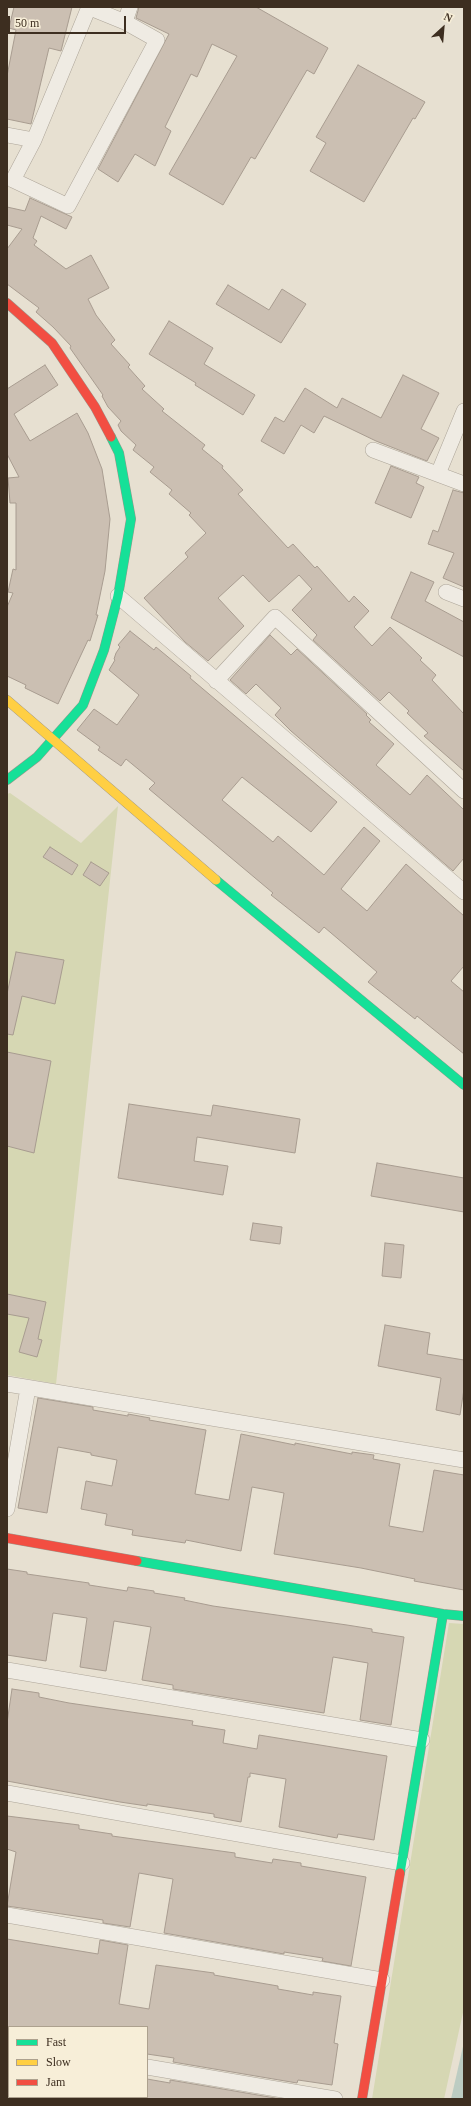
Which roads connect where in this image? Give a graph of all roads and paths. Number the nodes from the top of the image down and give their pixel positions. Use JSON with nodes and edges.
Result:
{"nodes":[{"id":1,"x":88,"y":7,"type":"edge"},
{"id":2,"x":130,"y":7,"type":"edge"},
{"id":3,"x":125,"y":22,"type":"junction"},
{"id":4,"x":7,"y":135,"type":"edge"},
{"id":5,"x":34,"y":140,"type":"junction"},
{"id":6,"x":7,"y":303,"type":"edge"},
{"id":7,"x":464,"y":411,"type":"edge"},
{"id":8,"x":373,"y":450,"type":"dead end"},
{"id":9,"x":438,"y":474,"type":"junction"},
{"id":10,"x":464,"y":484,"type":"edge"},
{"id":11,"x":446,"y":592,"type":"dead end"},
{"id":12,"x":118,"y":596,"type":"junction"},
{"id":13,"x":464,"y":599,"type":"edge"},
{"id":14,"x":216,"y":681,"type":"junction"},
{"id":15,"x":7,"y":700,"type":"edge"},
{"id":16,"x":54,"y":740,"type":"junction"},
{"id":17,"x":7,"y":780,"type":"edge"},
{"id":18,"x":464,"y":791,"type":"edge"},
{"id":19,"x":464,"y":892,"type":"edge"},
{"id":20,"x":463,"y":1082,"type":"edge"},
{"id":21,"x":7,"y":1384,"type":"edge"},
{"id":22,"x":28,"y":1388,"type":"junction"},
{"id":23,"x":464,"y":1460,"type":"edge"},
{"id":24,"x":7,"y":1509,"type":"edge"},
{"id":25,"x":7,"y":1538,"type":"edge"},
{"id":26,"x":443,"y":1614,"type":"junction"},
{"id":27,"x":464,"y":1616,"type":"edge"},
{"id":28,"x":7,"y":1670,"type":"edge"},
{"id":29,"x":422,"y":1740,"type":"junction"},
{"id":30,"x":7,"y":1793,"type":"edge"},
{"id":31,"x":402,"y":1863,"type":"junction"},
{"id":32,"x":7,"y":1914,"type":"edge"},
{"id":33,"x":382,"y":1980,"type":"junction"},
{"id":34,"x":148,"y":2068,"type":"edge"},
{"id":35,"x":335,"y":2099,"type":"edge"},
{"id":36,"x":362,"y":2099,"type":"edge"}],
"edges":[{"from":1,"to":3,"type":"street"},
{"from":1,"to":5,"type":"street"},
{"from":2,"to":3,"type":"street"},
{"from":3,"to":5,"type":"street"},
{"from":4,"to":5,"type":"street"},
{"from":6,"to":12,"type":"street"},
{"from":7,"to":9,"type":"street"},
{"from":8,"to":9,"type":"street"},
{"from":9,"to":10,"type":"street"},
{"from":11,"to":13,"type":"street"},
{"from":12,"to":14,"type":"street"},
{"from":12,"to":16,"type":"street"},
{"from":14,"to":18,"type":"street"},
{"from":14,"to":19,"type":"street"},
{"from":15,"to":16,"type":"street"},
{"from":16,"to":17,"type":"street"},
{"from":16,"to":20,"type":"street"},
{"from":21,"to":22,"type":"street"},
{"from":22,"to":23,"type":"street"},
{"from":22,"to":24,"type":"street"},
{"from":25,"to":26,"type":"street"},
{"from":26,"to":27,"type":"street"},
{"from":26,"to":29,"type":"street"},
{"from":28,"to":29,"type":"street"},
{"from":29,"to":31,"type":"street"},
{"from":30,"to":31,"type":"street"},
{"from":31,"to":33,"type":"street"},
{"from":32,"to":33,"type":"street"},
{"from":33,"to":36,"type":"street"},
{"from":34,"to":35,"type":"street"}]}
